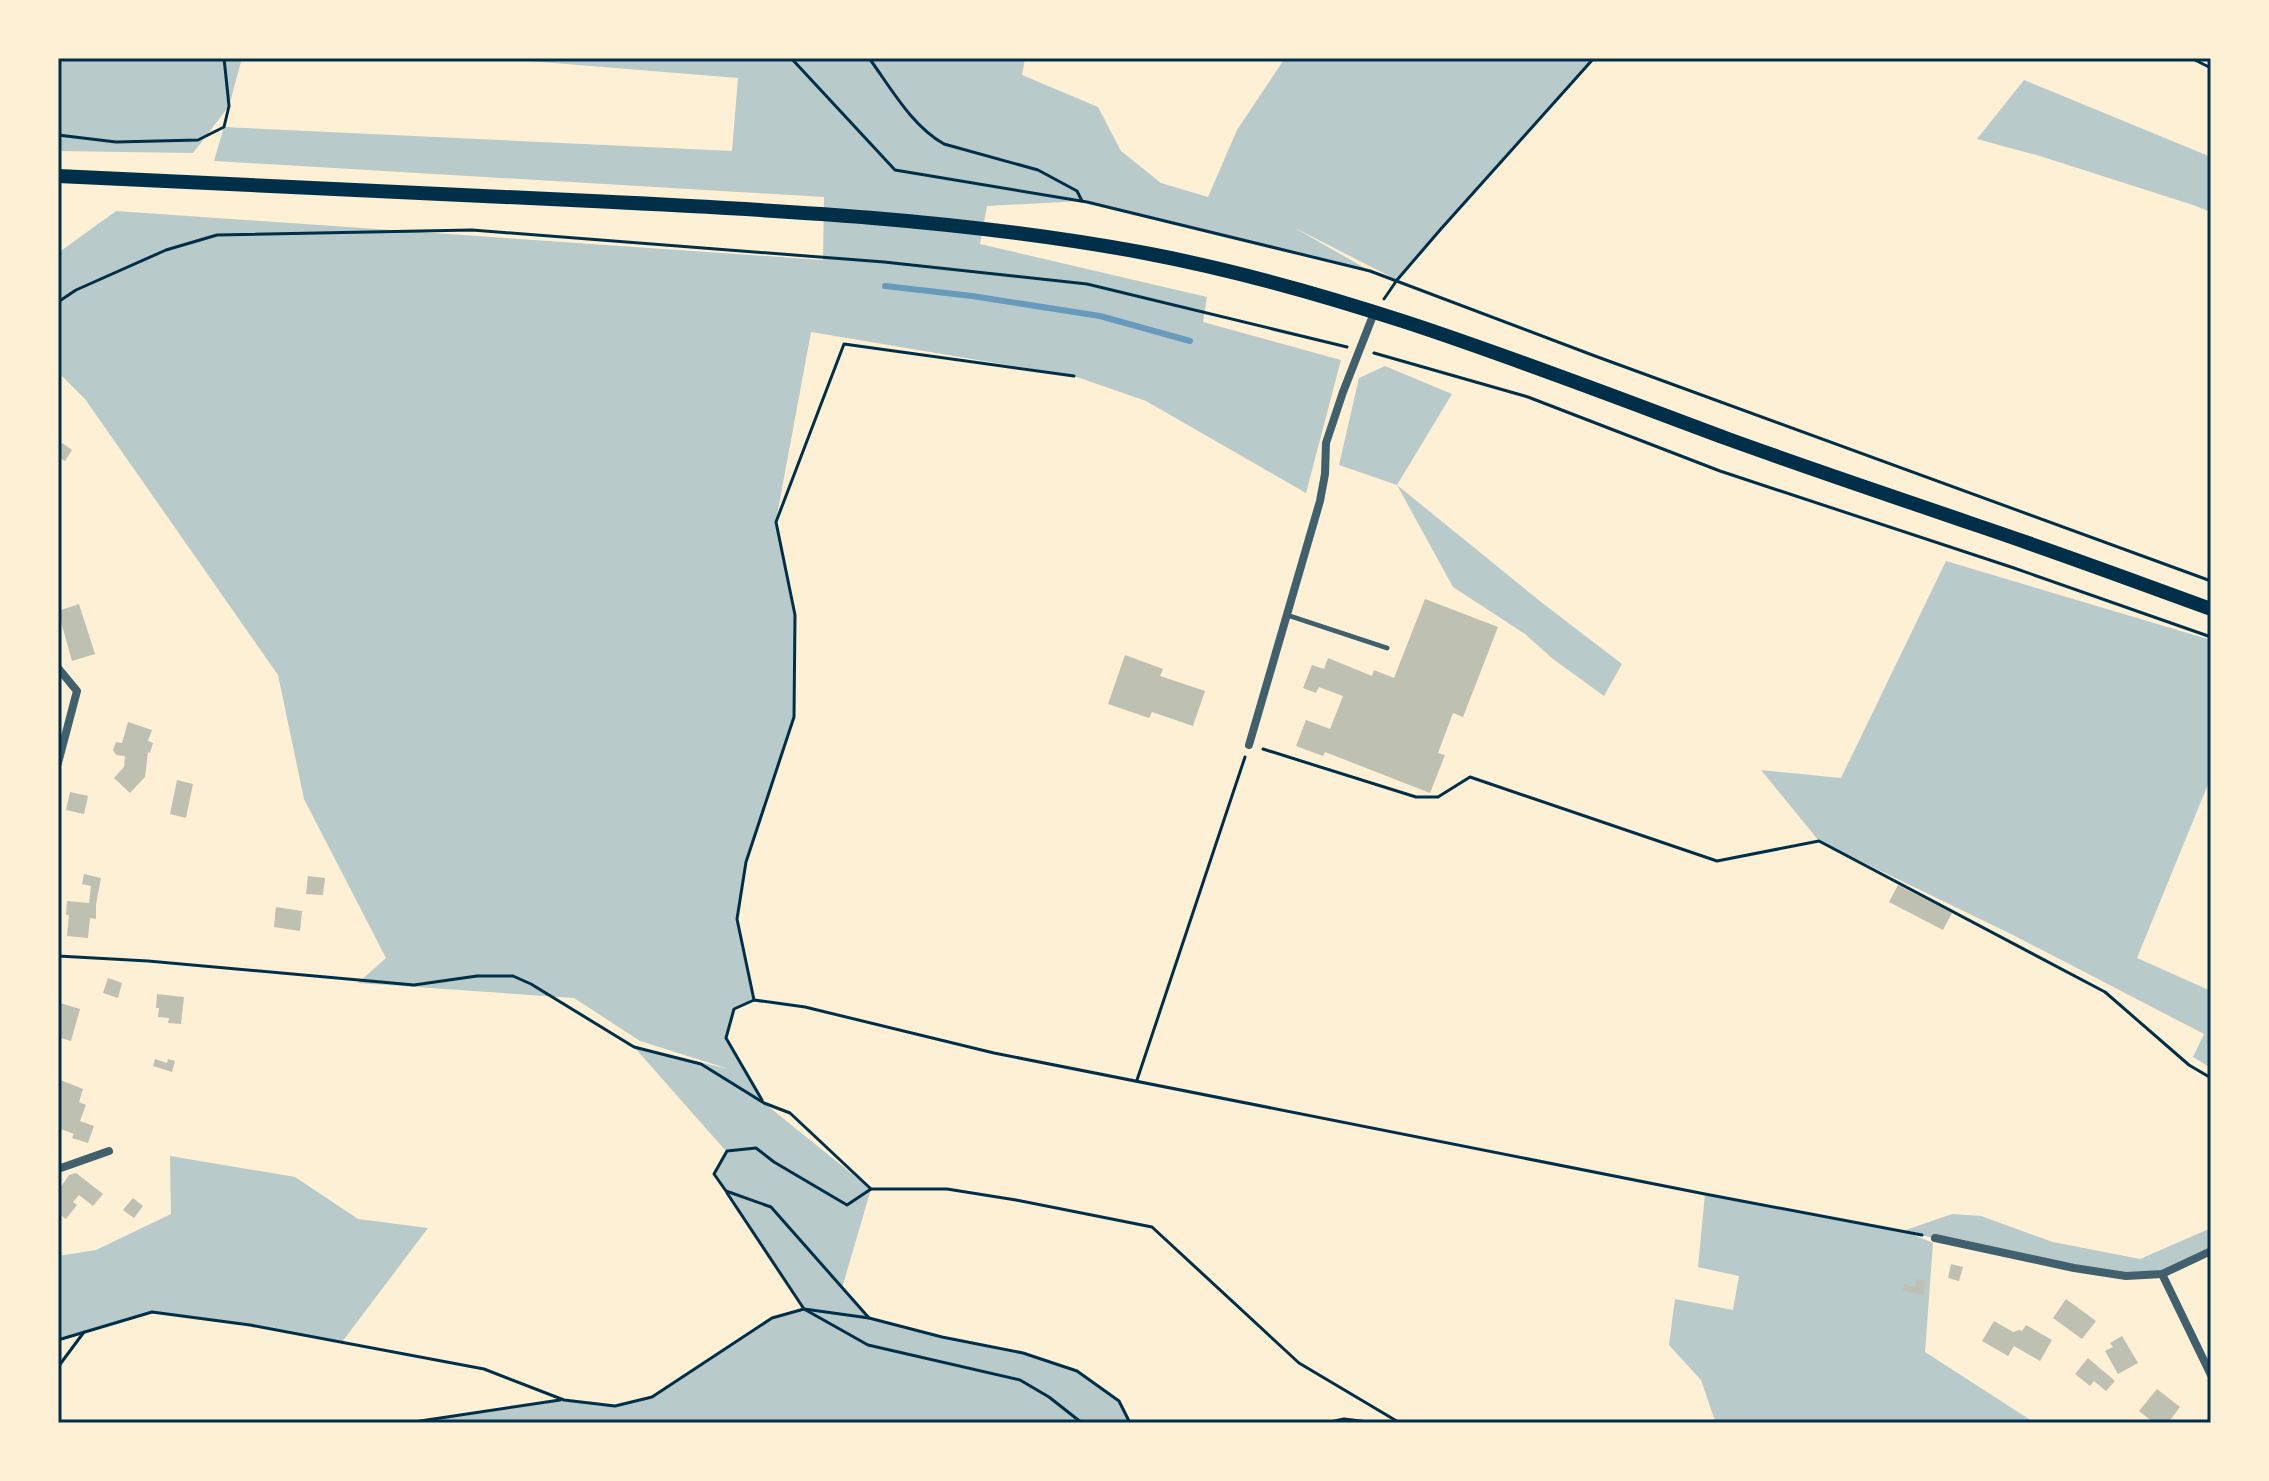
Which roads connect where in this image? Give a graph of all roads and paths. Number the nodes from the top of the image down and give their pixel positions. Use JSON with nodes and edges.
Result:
{"nodes":[{"id":1,"x":224,"y":58,"type":"edge"},
{"id":2,"x":791,"y":58,"type":"edge"},
{"id":3,"x":869,"y":58,"type":"edge"},
{"id":4,"x":1594,"y":58,"type":"edge"},
{"id":5,"x":2191,"y":58,"type":"edge"},
{"id":6,"x":2211,"y":68,"type":"edge"},
{"id":7,"x":58,"y":135,"type":"edge"},
{"id":8,"x":58,"y":176,"type":"edge"},
{"id":9,"x":1082,"y":201,"type":"junction"},
{"id":10,"x":1397,"y":280,"type":"junction"},
{"id":11,"x":58,"y":302,"type":"edge"},
{"id":12,"x":1374,"y":313,"type":"junction"},
{"id":13,"x":1361,"y":350,"type":"junction"},
{"id":14,"x":1074,"y":376,"type":"dead end"},
{"id":15,"x":2211,"y":581,"type":"edge"},
{"id":16,"x":2211,"y":609,"type":"edge"},
{"id":17,"x":1287,"y":615,"type":"junction"},
{"id":18,"x":2211,"y":637,"type":"edge"},
{"id":19,"x":1387,"y":648,"type":"dead end"},
{"id":20,"x":58,"y":668,"type":"edge"},
{"id":21,"x":1249,"y":745,"type":"junction"},
{"id":22,"x":58,"y":763,"type":"edge"},
{"id":23,"x":58,"y":956,"type":"edge"},
{"id":24,"x":754,"y":1000,"type":"junction"},
{"id":25,"x":2211,"y":1078,"type":"edge"},
{"id":26,"x":1137,"y":1080,"type":"junction"},
{"id":27,"x":764,"y":1103,"type":"junction"},
{"id":28,"x":109,"y":1151,"type":"dead end"},
{"id":29,"x":58,"y":1169,"type":"edge"},
{"id":30,"x":871,"y":1189,"type":"junction"},
{"id":31,"x":726,"y":1191,"type":"junction"},
{"id":32,"x":1935,"y":1238,"type":"joint"},
{"id":33,"x":2211,"y":1251,"type":"edge"},
{"id":34,"x":2162,"y":1274,"type":"junction"},
{"id":35,"x":804,"y":1309,"type":"junction"},
{"id":36,"x":869,"y":1318,"type":"junction"},
{"id":37,"x":85,"y":1330,"type":"junction"},
{"id":38,"x":58,"y":1340,"type":"edge"},
{"id":39,"x":58,"y":1367,"type":"edge"},
{"id":40,"x":2211,"y":1375,"type":"edge"},
{"id":41,"x":564,"y":1400,"type":"junction"},
{"id":42,"x":407,"y":1423,"type":"edge"},
{"id":43,"x":1082,"y":1423,"type":"edge"},
{"id":44,"x":1130,"y":1423,"type":"edge"},
{"id":45,"x":1325,"y":1423,"type":"edge"},
{"id":46,"x":1377,"y":1423,"type":"edge"},
{"id":47,"x":1400,"y":1423,"type":"edge"}],
"edges":[{"from":1,"to":7,"type":"path"},
{"from":2,"to":9,"type":"path"},
{"from":3,"to":9,"type":"path"},
{"from":4,"to":10,"type":"path"},
{"from":5,"to":6,"type":"path"},
{"from":8,"to":12,"type":"main road"},
{"from":9,"to":10,"type":"path"},
{"from":10,"to":12,"type":"path"},
{"from":10,"to":15,"type":"path"},
{"from":11,"to":13,"type":"path"},
{"from":12,"to":13,"type":"street"},
{"from":12,"to":16,"type":"main road"},
{"from":13,"to":17,"type":"street"},
{"from":13,"to":18,"type":"path"},
{"from":14,"to":24,"type":"path"},
{"from":17,"to":19,"type":"lane"},
{"from":17,"to":21,"type":"street"},
{"from":20,"to":22,"type":"street"},
{"from":21,"to":25,"type":"path"},
{"from":21,"to":26,"type":"path"},
{"from":23,"to":27,"type":"path"},
{"from":24,"to":26,"type":"path"},
{"from":24,"to":27,"type":"path"},
{"from":26,"to":32,"type":"path"},
{"from":27,"to":30,"type":"path"},
{"from":28,"to":29,"type":"street"},
{"from":30,"to":31,"type":"path"},
{"from":30,"to":47,"type":"path"},
{"from":31,"to":35,"type":"path"},
{"from":31,"to":36,"type":"path"},
{"from":32,"to":34,"type":"street"},
{"from":33,"to":34,"type":"street"},
{"from":34,"to":40,"type":"street"},
{"from":35,"to":36,"type":"path"},
{"from":35,"to":41,"type":"path"},
{"from":35,"to":43,"type":"path"},
{"from":36,"to":44,"type":"path"},
{"from":37,"to":38,"type":"path"},
{"from":37,"to":39,"type":"path"},
{"from":37,"to":41,"type":"path"},
{"from":41,"to":42,"type":"path"},
{"from":45,"to":46,"type":"path"}]}
